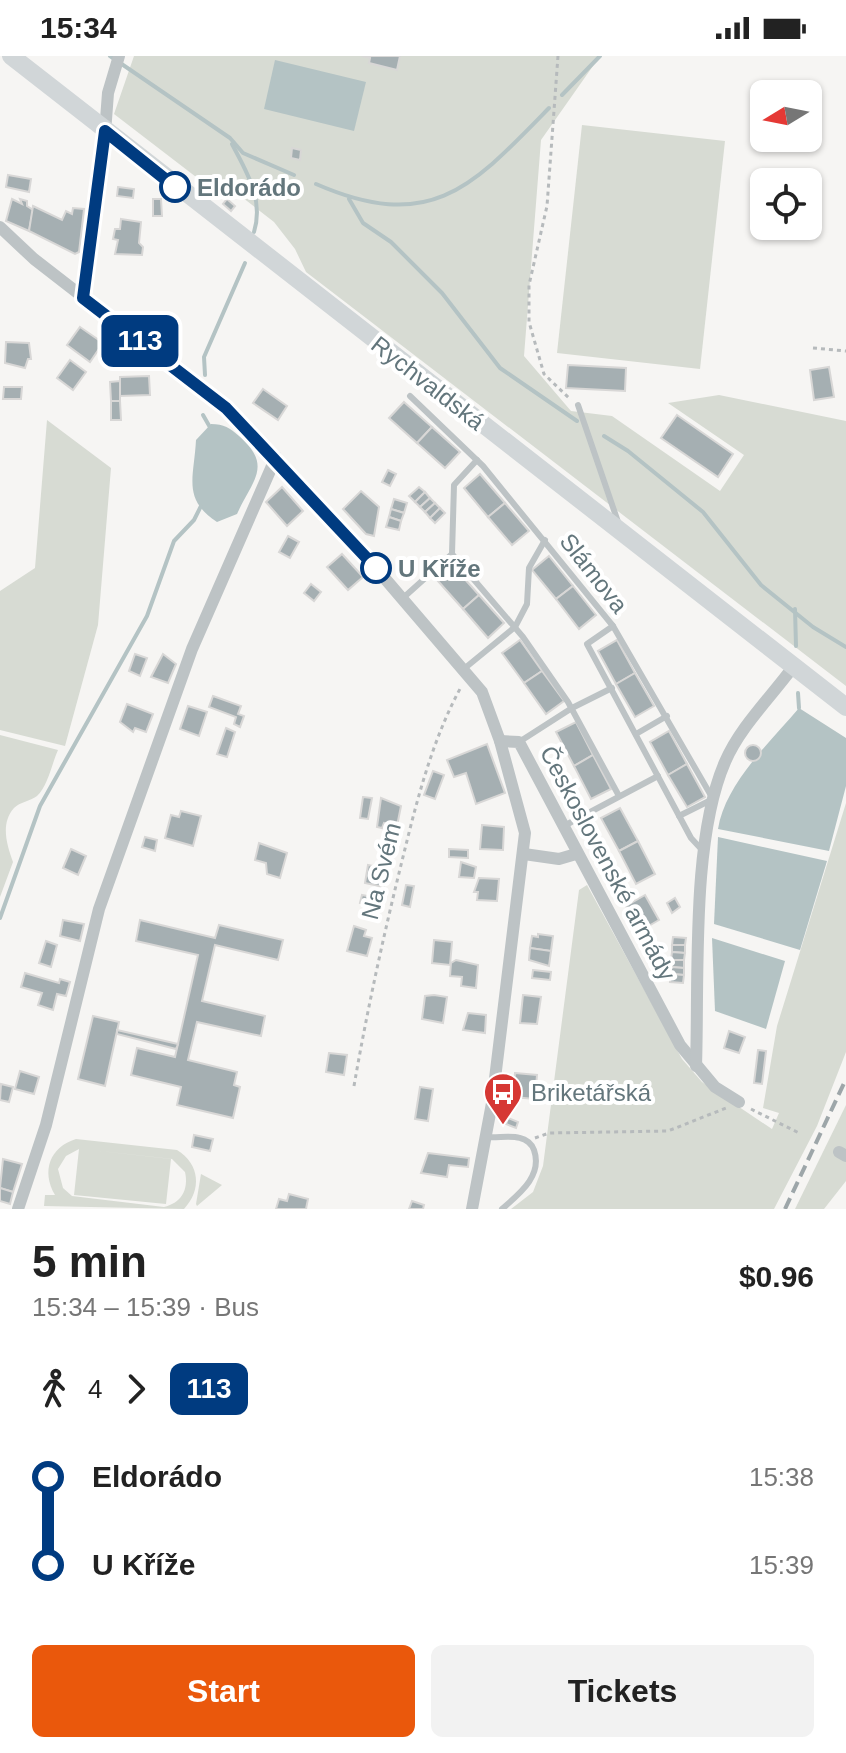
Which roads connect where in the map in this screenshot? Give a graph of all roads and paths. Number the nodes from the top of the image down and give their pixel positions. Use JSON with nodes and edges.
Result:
{"nodes":[{"id":1,"x":11,"y":56,"type":"edge"},
{"id":2,"x":558,"y":56,"type":"edge"},
{"id":3,"x":117,"y":61,"type":"edge"},
{"id":4,"x":105,"y":131,"type":"junction"},
{"id":5,"x":0,"y":227,"type":"edge"},
{"id":6,"x":83,"y":298,"type":"junction"},
{"id":7,"x":813,"y":348,"type":"dead end"},
{"id":8,"x":846,"y":351,"type":"edge"},
{"id":9,"x":410,"y":396,"type":"dead end"},
{"id":10,"x":578,"y":405,"type":"joint"},
{"id":11,"x":276,"y":457,"type":"junction"},
{"id":12,"x":477,"y":460,"type":"junction"},
{"id":13,"x":621,"y":533,"type":"junction"},
{"id":14,"x":545,"y":540,"type":"junction"},
{"id":15,"x":452,"y":554,"type":"junction"},
{"id":16,"x":403,"y":598,"type":"junction"},
{"id":17,"x":613,"y":626,"type":"junction"},
{"id":18,"x":515,"y":627,"type":"junction"},
{"id":19,"x":793,"y":667,"type":"junction"},
{"id":20,"x":467,"y":671,"type":"junction"},
{"id":21,"x":612,"y":688,"type":"junction"},
{"id":22,"x":846,"y":707,"type":"edge"},
{"id":23,"x":572,"y":708,"type":"junction"},
{"id":24,"x":667,"y":716,"type":"junction"},
{"id":25,"x":636,"y":734,"type":"junction"},
{"id":26,"x":500,"y":741,"type":"junction"},
{"id":27,"x":519,"y":742,"type":"junction"},
{"id":28,"x":658,"y":776,"type":"junction"},
{"id":29,"x":619,"y":796,"type":"junction"},
{"id":30,"x":713,"y":799,"type":"junction"},
{"id":31,"x":679,"y":816,"type":"junction"},
{"id":32,"x":562,"y":827,"type":"junction"},
{"id":33,"x":704,"y":852,"type":"junction"},
{"id":34,"x":524,"y":854,"type":"junction"},
{"id":35,"x":576,"y":854,"type":"junction"},
{"id":36,"x":696,"y":1066,"type":"junction"},
{"id":37,"x":354,"y":1086,"type":"dead end"},
{"id":38,"x":739,"y":1102,"type":"junction"},
{"id":39,"x":801,"y":1134,"type":"dead end"},
{"id":40,"x":487,"y":1137,"type":"junction"},
{"id":41,"x":528,"y":1142,"type":"junction"},
{"id":42,"x":18,"y":1209,"type":"edge"},
{"id":43,"x":472,"y":1209,"type":"edge"},
{"id":44,"x":502,"y":1209,"type":"edge"}],
"edges":[{"from":1,"to":4,"type":"street","name":"Rychvaldská"},
{"from":2,"to":10,"type":"path"},
{"from":3,"to":4,"type":"street"},
{"from":4,"to":6,"type":"street"},
{"from":4,"to":13,"type":"street","name":"Rychvaldská"},
{"from":5,"to":6,"type":"street"},
{"from":6,"to":11,"type":"street"},
{"from":7,"to":8,"type":"path"},
{"from":9,"to":12,"type":"lane","name":"Slámova"},
{"from":10,"to":13,"type":"lane"},
{"from":11,"to":16,"type":"street"},
{"from":11,"to":42,"type":"street"},
{"from":12,"to":14,"type":"lane","name":"Slámova"},
{"from":12,"to":15,"type":"lane"},
{"from":13,"to":19,"type":"street","name":"Rychvaldská"},
{"from":14,"to":17,"type":"lane","name":"Slámova"},
{"from":14,"to":18,"type":"lane"},
{"from":15,"to":16,"type":"lane"},
{"from":15,"to":18,"type":"lane"},
{"from":16,"to":20,"type":"street"},
{"from":17,"to":21,"type":"lane"},
{"from":17,"to":24,"type":"lane","name":"Slámova"},
{"from":18,"to":20,"type":"lane"},
{"from":18,"to":23,"type":"lane"},
{"from":19,"to":22,"type":"street","name":"Rychvaldská"},
{"from":19,"to":30,"type":"street"},
{"from":20,"to":26,"type":"street"},
{"from":20,"to":37,"type":"path","name":"Na Svém"},
{"from":21,"to":23,"type":"lane"},
{"from":21,"to":25,"type":"lane"},
{"from":23,"to":27,"type":"lane"},
{"from":23,"to":29,"type":"lane"},
{"from":24,"to":25,"type":"lane"},
{"from":24,"to":30,"type":"lane","name":"Slámova"},
{"from":25,"to":28,"type":"lane"},
{"from":26,"to":27,"type":"street","name":"Československé armády"},
{"from":26,"to":34,"type":"street"},
{"from":27,"to":32,"type":"street","name":"Československé armády"},
{"from":28,"to":29,"type":"lane"},
{"from":28,"to":31,"type":"lane"},
{"from":29,"to":32,"type":"lane"},
{"from":30,"to":31,"type":"lane"},
{"from":30,"to":33,"type":"street"},
{"from":31,"to":33,"type":"lane"},
{"from":32,"to":35,"type":"street","name":"Československé armády"},
{"from":33,"to":36,"type":"street"},
{"from":34,"to":35,"type":"street"},
{"from":34,"to":40,"type":"street"},
{"from":35,"to":36,"type":"street","name":"Československé armády"},
{"from":36,"to":38,"type":"street","name":"Československé armády"},
{"from":38,"to":39,"type":"path"},
{"from":38,"to":41,"type":"path"},
{"from":40,"to":41,"type":"lane"},
{"from":40,"to":43,"type":"street"},
{"from":41,"to":44,"type":"lane"}]}
